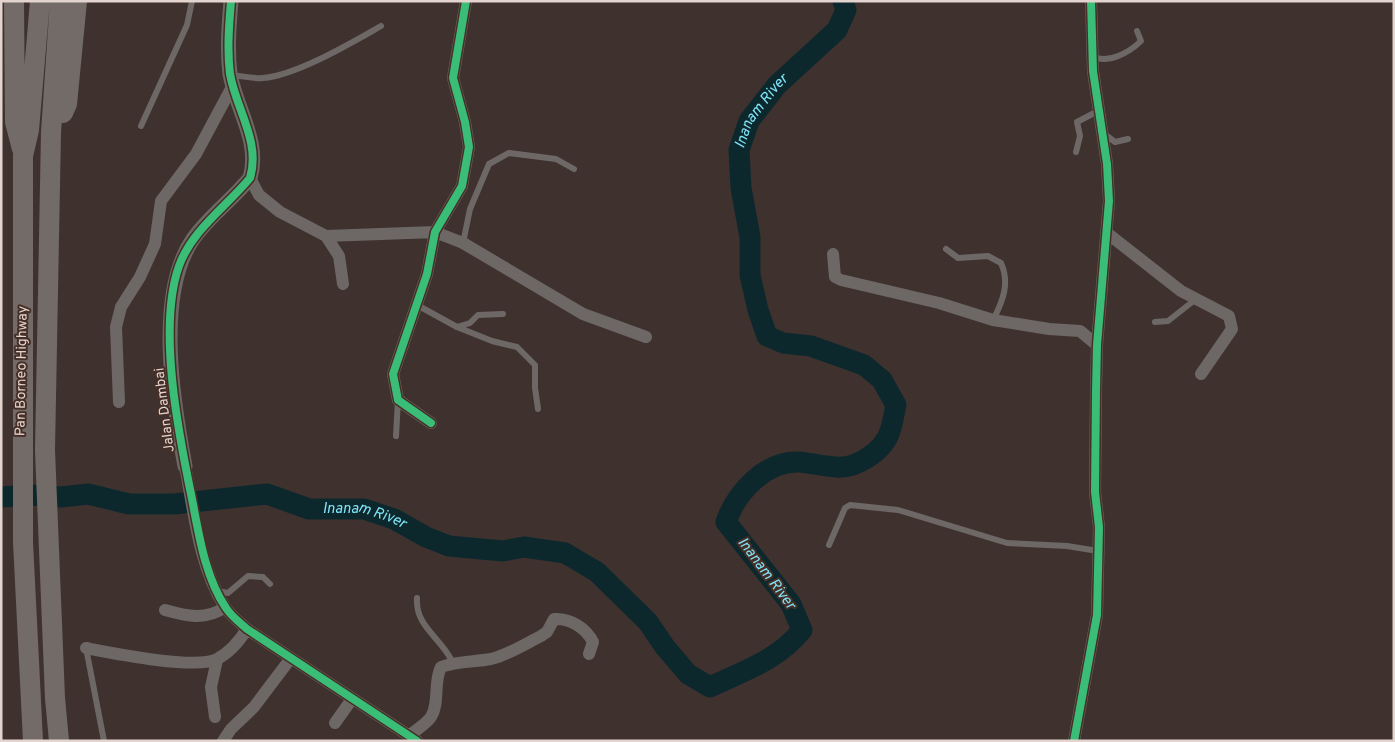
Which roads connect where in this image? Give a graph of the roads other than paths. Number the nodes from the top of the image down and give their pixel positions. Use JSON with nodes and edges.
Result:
{"nodes":[{"id":1,"x":14,"y":1,"type":"edge"},
{"id":2,"x":40,"y":1,"type":"edge"},
{"id":3,"x":60,"y":1,"type":"edge"},
{"id":4,"x":77,"y":1,"type":"edge"},
{"id":5,"x":192,"y":1,"type":"edge"},
{"id":6,"x":231,"y":1,"type":"edge"},
{"id":7,"x":466,"y":1,"type":"edge"},
{"id":8,"x":1091,"y":1,"type":"edge"},
{"id":9,"x":381,"y":26,"type":"dead end"},
{"id":10,"x":1137,"y":31,"type":"dead end"},
{"id":11,"x":1092,"y":56,"type":"junction"},
{"id":12,"x":232,"y":80,"type":"junction"},
{"id":13,"x":1098,"y":111,"type":"junction"},
{"id":14,"x":141,"y":126,"type":"dead end"},
{"id":15,"x":1102,"y":132,"type":"junction"},
{"id":16,"x":51,"y":136,"type":"junction"},
{"id":17,"x":1128,"y":139,"type":"dead end"},
{"id":18,"x":1076,"y":152,"type":"dead end"},
{"id":19,"x":23,"y":156,"type":"junction"},
{"id":20,"x":574,"y":168,"type":"dead end"},
{"id":21,"x":250,"y":178,"type":"junction"},
{"id":22,"x":434,"y":232,"type":"junction"},
{"id":23,"x":1107,"y":233,"type":"junction"},
{"id":24,"x":326,"y":236,"type":"junction"},
{"id":25,"x":463,"y":243,"type":"junction"},
{"id":26,"x":946,"y":249,"type":"dead end"},
{"id":27,"x":833,"y":254,"type":"dead end"},
{"id":28,"x":343,"y":284,"type":"dead end"},
{"id":29,"x":1196,"y":299,"type":"junction"},
{"id":30,"x":417,"y":305,"type":"junction"},
{"id":31,"x":503,"y":314,"type":"dead end"},
{"id":32,"x":993,"y":320,"type":"junction"},
{"id":33,"x":1155,"y":322,"type":"dead end"},
{"id":34,"x":457,"y":327,"type":"junction"},
{"id":35,"x":646,"y":337,"type":"dead end"},
{"id":36,"x":1097,"y":344,"type":"junction"},
{"id":37,"x":1201,"y":374,"type":"dead end"},
{"id":38,"x":398,"y":400,"type":"junction"},
{"id":39,"x":119,"y":402,"type":"dead end"},
{"id":40,"x":538,"y":409,"type":"dead end"},
{"id":41,"x":431,"y":423,"type":"dead end"},
{"id":42,"x":396,"y":436,"type":"dead end"},
{"id":43,"x":185,"y":466,"type":"joint"},
{"id":44,"x":829,"y":544,"type":"dead end"},
{"id":45,"x":1100,"y":552,"type":"junction"},
{"id":46,"x":270,"y":584,"type":"dead end"},
{"id":47,"x":217,"y":591,"type":"junction"},
{"id":48,"x":417,"y":598,"type":"dead end"},
{"id":49,"x":225,"y":607,"type":"junction"},
{"id":50,"x":165,"y":610,"type":"dead end"},
{"id":51,"x":247,"y":629,"type":"junction"},
{"id":52,"x":86,"y":648,"type":"joint"},
{"id":53,"x":589,"y":654,"type":"dead end"},
{"id":54,"x":292,"y":658,"type":"junction"},
{"id":55,"x":217,"y":660,"type":"junction"},
{"id":56,"x":453,"y":663,"type":"junction"},
{"id":57,"x":352,"y":699,"type":"junction"},
{"id":58,"x":215,"y":718,"type":"dead end"},
{"id":59,"x":335,"y":724,"type":"dead end"},
{"id":60,"x":413,"y":738,"type":"edge"},
{"id":61,"x":33,"y":741,"type":"edge"},
{"id":62,"x":59,"y":741,"type":"edge"},
{"id":63,"x":104,"y":741,"type":"edge"},
{"id":64,"x":223,"y":741,"type":"edge"},
{"id":65,"x":1074,"y":741,"type":"edge"}],
"edges":[{"from":1,"to":19,"type":"highway"},
{"from":2,"to":19,"type":"highway","name":"Pan Borneo Highway"},
{"from":3,"to":16,"type":"highway","name":"Pan Borneo Highway"},
{"from":4,"to":16,"type":"highway"},
{"from":5,"to":14,"type":"lane"},
{"from":6,"to":12,"type":"street"},
{"from":7,"to":22,"type":"street"},
{"from":8,"to":11,"type":"street"},
{"from":9,"to":12,"type":"lane"},
{"from":10,"to":11,"type":"lane"},
{"from":11,"to":13,"type":"street"},
{"from":12,"to":21,"type":"street"},
{"from":12,"to":39,"type":"street"},
{"from":13,"to":15,"type":"street"},
{"from":13,"to":18,"type":"lane"},
{"from":15,"to":17,"type":"lane"},
{"from":15,"to":23,"type":"street"},
{"from":16,"to":62,"type":"highway","name":"Pan Borneo Highway"},
{"from":19,"to":61,"type":"highway","name":"Pan Borneo Highway"},
{"from":20,"to":25,"type":"lane"},
{"from":21,"to":24,"type":"street"},
{"from":21,"to":43,"type":"street","name":"Jalan Dambai"},
{"from":22,"to":24,"type":"street"},
{"from":22,"to":25,"type":"street"},
{"from":22,"to":30,"type":"street"},
{"from":23,"to":29,"type":"street"},
{"from":23,"to":36,"type":"street"},
{"from":24,"to":28,"type":"street"},
{"from":25,"to":35,"type":"street"},
{"from":26,"to":32,"type":"lane"},
{"from":27,"to":32,"type":"street"},
{"from":29,"to":33,"type":"lane"},
{"from":29,"to":37,"type":"street"},
{"from":30,"to":34,"type":"lane"},
{"from":30,"to":38,"type":"street"},
{"from":31,"to":34,"type":"lane"},
{"from":32,"to":36,"type":"street"},
{"from":34,"to":40,"type":"lane"},
{"from":36,"to":45,"type":"street"},
{"from":38,"to":41,"type":"street"},
{"from":38,"to":42,"type":"lane"},
{"from":43,"to":47,"type":"street","name":"Jalan Dambai"},
{"from":44,"to":45,"type":"lane"},
{"from":45,"to":65,"type":"street"},
{"from":46,"to":47,"type":"lane"},
{"from":47,"to":49,"type":"street","name":"Jalan Dambai"},
{"from":48,"to":56,"type":"lane"},
{"from":49,"to":50,"type":"street"},
{"from":49,"to":51,"type":"street","name":"Jalan Dambai"},
{"from":51,"to":54,"type":"street","name":"Jalan Dambai"},
{"from":51,"to":55,"type":"street"},
{"from":52,"to":55,"type":"street"},
{"from":52,"to":63,"type":"lane"},
{"from":53,"to":56,"type":"street"},
{"from":54,"to":57,"type":"street","name":"Jalan Dambai"},
{"from":54,"to":64,"type":"street"},
{"from":55,"to":58,"type":"street"},
{"from":56,"to":60,"type":"street"},
{"from":57,"to":59,"type":"street"},
{"from":57,"to":60,"type":"street","name":"Jalan Dambai"}]}
